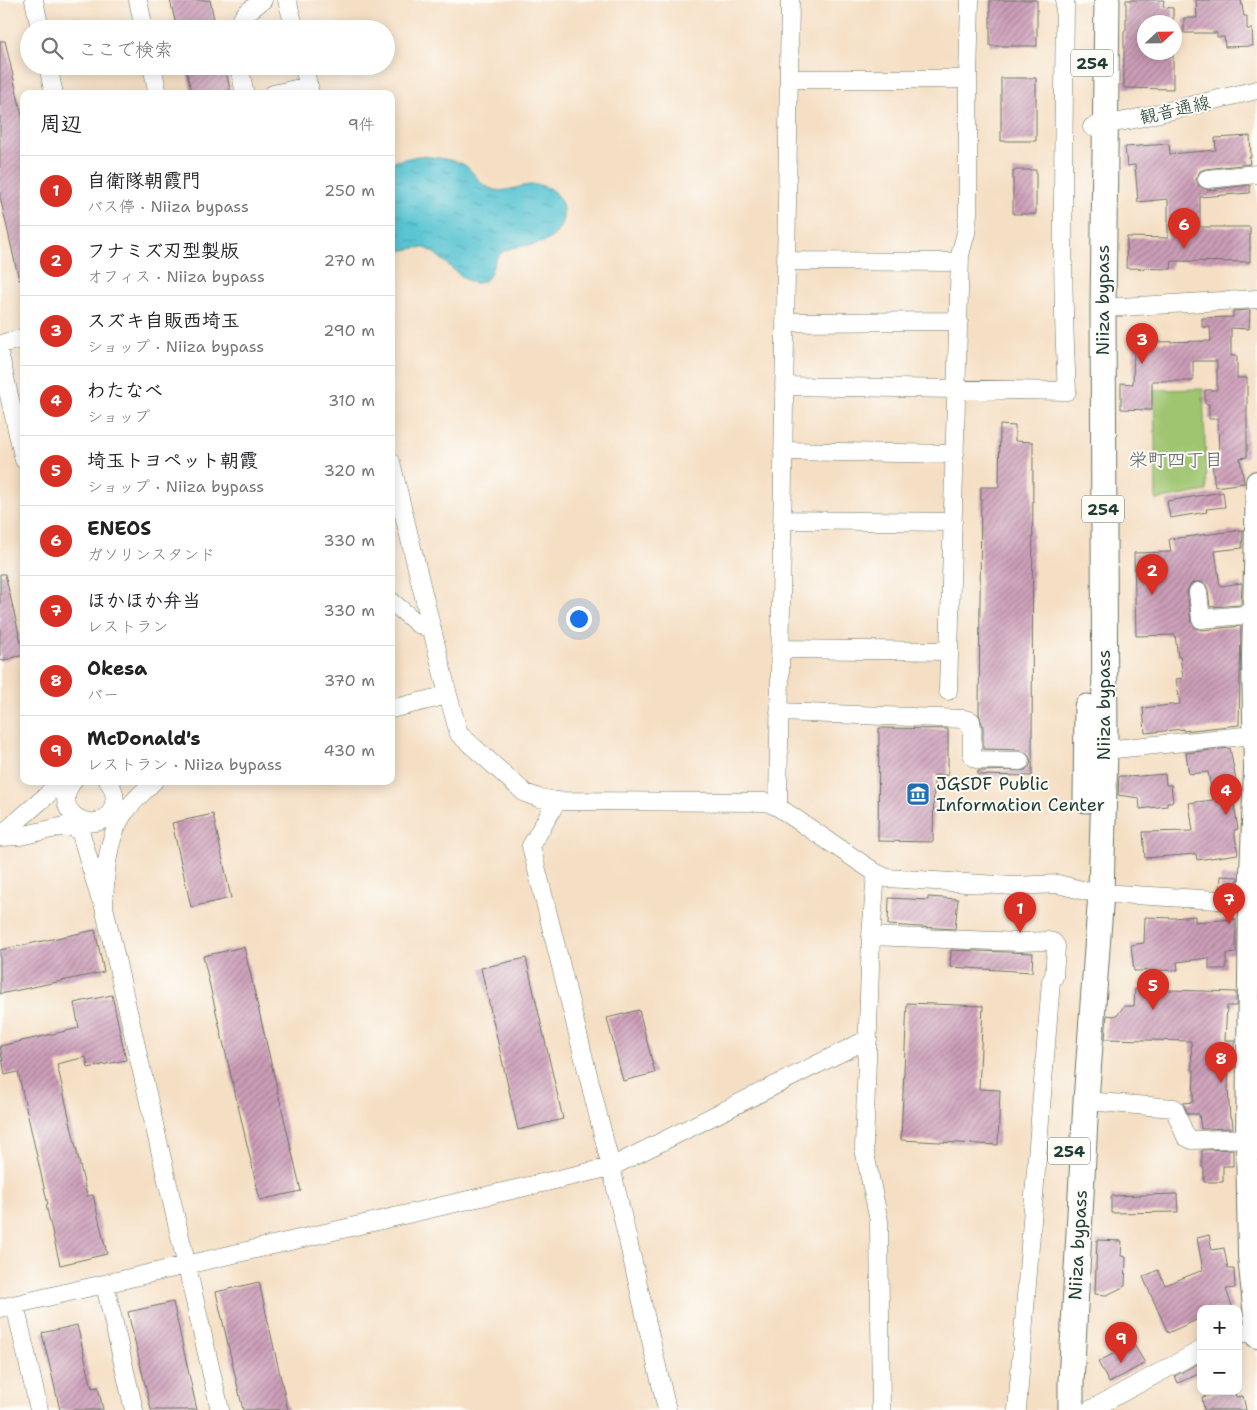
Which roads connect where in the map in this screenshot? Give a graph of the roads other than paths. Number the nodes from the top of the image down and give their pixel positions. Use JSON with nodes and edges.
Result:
{"nodes":[{"id":1,"x":34,"y":0,"type":"edge"},
{"id":2,"x":138,"y":0,"type":"edge"},
{"id":3,"x":263,"y":0,"type":"edge"},
{"id":4,"x":287,"y":0,"type":"edge"},
{"id":5,"x":790,"y":0,"type":"edge"},
{"id":6,"x":970,"y":0,"type":"edge"},
{"id":7,"x":1065,"y":0,"type":"edge"},
{"id":8,"x":1093,"y":0,"type":"edge"},
{"id":9,"x":1107,"y":0,"type":"edge"},
{"id":10,"x":38,"y":20,"type":"edge"},
{"id":11,"x":142,"y":20,"type":"edge"},
{"id":12,"x":241,"y":20,"type":"edge"},
{"id":13,"x":293,"y":20,"type":"edge"},
{"id":14,"x":50,"y":75,"type":"edge"},
{"id":15,"x":154,"y":75,"type":"edge"},
{"id":16,"x":241,"y":75,"type":"edge"},
{"id":17,"x":306,"y":75,"type":"edge"},
{"id":18,"x":789,"y":79,"type":"junction"},
{"id":19,"x":968,"y":79,"type":"junction"},
{"id":20,"x":53,"y":90,"type":"edge"},
{"id":21,"x":157,"y":90,"type":"edge"},
{"id":22,"x":244,"y":90,"type":"edge"},
{"id":23,"x":310,"y":90,"type":"edge"},
{"id":24,"x":1257,"y":90,"type":"edge"},
{"id":25,"x":1099,"y":125,"type":"junction"},
{"id":26,"x":1257,"y":174,"type":"edge"},
{"id":27,"x":1207,"y":179,"type":"dead end"},
{"id":28,"x":786,"y":261,"type":"junction"},
{"id":29,"x":960,"y":262,"type":"junction"},
{"id":30,"x":1257,"y":299,"type":"edge"},
{"id":31,"x":1103,"y":308,"type":"junction"},
{"id":32,"x":785,"y":322,"type":"junction"},
{"id":33,"x":958,"y":322,"type":"junction"},
{"id":34,"x":20,"y":339,"type":"edge"},
{"id":35,"x":0,"y":344,"type":"edge"},
{"id":36,"x":0,"y":356,"type":"edge"},
{"id":37,"x":784,"y":386,"type":"junction"},
{"id":38,"x":956,"y":390,"type":"junction"},
{"id":39,"x":20,"y":443,"type":"edge"},
{"id":40,"x":783,"y":451,"type":"junction"},
{"id":41,"x":955,"y":454,"type":"junction"},
{"id":42,"x":395,"y":478,"type":"edge"},
{"id":43,"x":1257,"y":482,"type":"edge"},
{"id":44,"x":782,"y":520,"type":"junction"},
{"id":45,"x":953,"y":522,"type":"junction"},
{"id":46,"x":1198,"y":592,"type":"dead end"},
{"id":47,"x":395,"y":604,"type":"edge"},
{"id":48,"x":1254,"y":614,"type":"junction"},
{"id":49,"x":432,"y":630,"type":"junction"},
{"id":50,"x":780,"y":649,"type":"junction"},
{"id":51,"x":949,"y":651,"type":"junction"},
{"id":52,"x":1255,"y":658,"type":"edge"},
{"id":53,"x":948,"y":691,"type":"dead end"},
{"id":54,"x":448,"y":695,"type":"junction"},
{"id":55,"x":395,"y":708,"type":"edge"},
{"id":56,"x":779,"y":712,"type":"junction"},
{"id":57,"x":1254,"y":735,"type":"junction"},
{"id":58,"x":1105,"y":750,"type":"junction"},
{"id":59,"x":1020,"y":761,"type":"dead end"},
{"id":60,"x":1256,"y":770,"type":"edge"},
{"id":61,"x":62,"y":785,"type":"edge"},
{"id":62,"x":65,"y":785,"type":"edge"},
{"id":63,"x":110,"y":785,"type":"edge"},
{"id":64,"x":150,"y":785,"type":"edge"},
{"id":65,"x":557,"y":801,"type":"junction"},
{"id":66,"x":778,"y":807,"type":"junction"},
{"id":67,"x":117,"y":813,"type":"junction"},
{"id":68,"x":78,"y":824,"type":"junction"},
{"id":69,"x":0,"y":836,"type":"edge"},
{"id":70,"x":876,"y":873,"type":"junction"},
{"id":71,"x":1093,"y":892,"type":"junction"},
{"id":72,"x":1250,"y":902,"type":"junction"},
{"id":73,"x":104,"y":908,"type":"junction"},
{"id":74,"x":871,"y":936,"type":"junction"},
{"id":75,"x":868,"y":1039,"type":"junction"},
{"id":76,"x":1086,"y":1101,"type":"junction"},
{"id":77,"x":1252,"y":1138,"type":"edge"},
{"id":78,"x":612,"y":1167,"type":"junction"},
{"id":79,"x":186,"y":1266,"type":"junction"},
{"id":80,"x":105,"y":1285,"type":"junction"},
{"id":81,"x":7,"y":1307,"type":"edge"},
{"id":82,"x":1250,"y":1333,"type":"edge"},
{"id":83,"x":1197,"y":1352,"type":"edge"},
{"id":84,"x":39,"y":1410,"type":"edge"},
{"id":85,"x":134,"y":1410,"type":"edge"},
{"id":86,"x":220,"y":1410,"type":"edge"},
{"id":87,"x":666,"y":1410,"type":"edge"},
{"id":88,"x":881,"y":1410,"type":"edge"},
{"id":89,"x":1018,"y":1410,"type":"edge"},
{"id":90,"x":1054,"y":1410,"type":"edge"},
{"id":91,"x":1071,"y":1410,"type":"edge"},
{"id":92,"x":1090,"y":1410,"type":"edge"}],
"edges":[{"from":1,"to":10,"type":"street"},
{"from":2,"to":11,"type":"street"},
{"from":3,"to":12,"type":"street"},
{"from":4,"to":13,"type":"street"},
{"from":5,"to":18,"type":"street"},
{"from":6,"to":19,"type":"street"},
{"from":7,"to":38,"type":"street"},
{"from":8,"to":25,"type":"highway","name":"Niiza bypass","number":"254"},
{"from":9,"to":25,"type":"highway","name":"Niiza bypass","number":"254"},
{"from":14,"to":20,"type":"street"},
{"from":15,"to":21,"type":"street"},
{"from":16,"to":22,"type":"street"},
{"from":17,"to":23,"type":"street"},
{"from":18,"to":19,"type":"street"},
{"from":18,"to":28,"type":"street"},
{"from":19,"to":29,"type":"street"},
{"from":24,"to":25,"type":"street","name":"観音通線"},
{"from":25,"to":31,"type":"highway","name":"Niiza bypass","number":"254"},
{"from":25,"to":71,"type":"highway","name":"Niiza bypass","number":"254"},
{"from":26,"to":27,"type":"street"},
{"from":28,"to":29,"type":"street"},
{"from":28,"to":32,"type":"street"},
{"from":29,"to":33,"type":"street"},
{"from":30,"to":31,"type":"street"},
{"from":31,"to":58,"type":"highway","name":"Niiza bypass","number":"254"},
{"from":32,"to":33,"type":"street"},
{"from":32,"to":37,"type":"street"},
{"from":33,"to":38,"type":"street"},
{"from":34,"to":35,"type":"street"},
{"from":36,"to":39,"type":"street"},
{"from":37,"to":38,"type":"street"},
{"from":37,"to":40,"type":"street"},
{"from":38,"to":41,"type":"street"},
{"from":40,"to":41,"type":"street"},
{"from":40,"to":44,"type":"street"},
{"from":41,"to":45,"type":"street"},
{"from":42,"to":49,"type":"street"},
{"from":43,"to":48,"type":"main road"},
{"from":44,"to":45,"type":"street"},
{"from":44,"to":50,"type":"street"},
{"from":45,"to":51,"type":"street"},
{"from":46,"to":48,"type":"street"},
{"from":47,"to":49,"type":"street"},
{"from":48,"to":52,"type":"main road"},
{"from":49,"to":54,"type":"street"},
{"from":50,"to":51,"type":"street"},
{"from":50,"to":56,"type":"street"},
{"from":51,"to":53,"type":"street"},
{"from":52,"to":57,"type":"main road"},
{"from":54,"to":55,"type":"street"},
{"from":54,"to":65,"type":"street"},
{"from":56,"to":59,"type":"street"},
{"from":56,"to":66,"type":"street"},
{"from":57,"to":58,"type":"street"},
{"from":57,"to":60,"type":"main road"},
{"from":58,"to":71,"type":"highway","name":"Niiza bypass","number":"254"},
{"from":60,"to":72,"type":"main road"},
{"from":61,"to":69,"type":"street"},
{"from":62,"to":68,"type":"street"},
{"from":63,"to":67,"type":"street"},
{"from":64,"to":67,"type":"street"},
{"from":65,"to":66,"type":"street"},
{"from":65,"to":78,"type":"street"},
{"from":66,"to":70,"type":"street"},
{"from":67,"to":68,"type":"street"},
{"from":67,"to":73,"type":"street"},
{"from":68,"to":69,"type":"street"},
{"from":68,"to":73,"type":"street"},
{"from":70,"to":71,"type":"street"},
{"from":70,"to":74,"type":"street"},
{"from":71,"to":72,"type":"street"},
{"from":71,"to":76,"type":"highway","name":"Niiza bypass","number":"254"},
{"from":71,"to":90,"type":"highway","name":"Niiza bypass","number":"254"},
{"from":72,"to":77,"type":"main road"},
{"from":73,"to":79,"type":"street"},
{"from":74,"to":75,"type":"street"},
{"from":74,"to":89,"type":"street"},
{"from":75,"to":78,"type":"street"},
{"from":75,"to":88,"type":"street"},
{"from":76,"to":77,"type":"street"},
{"from":76,"to":91,"type":"highway","name":"Niiza bypass","number":"254"},
{"from":77,"to":82,"type":"main road"},
{"from":78,"to":79,"type":"street"},
{"from":78,"to":87,"type":"street"},
{"from":79,"to":80,"type":"street"},
{"from":79,"to":86,"type":"street"},
{"from":80,"to":81,"type":"street"},
{"from":80,"to":85,"type":"street"},
{"from":81,"to":84,"type":"street"},
{"from":83,"to":92,"type":"street"}]}
